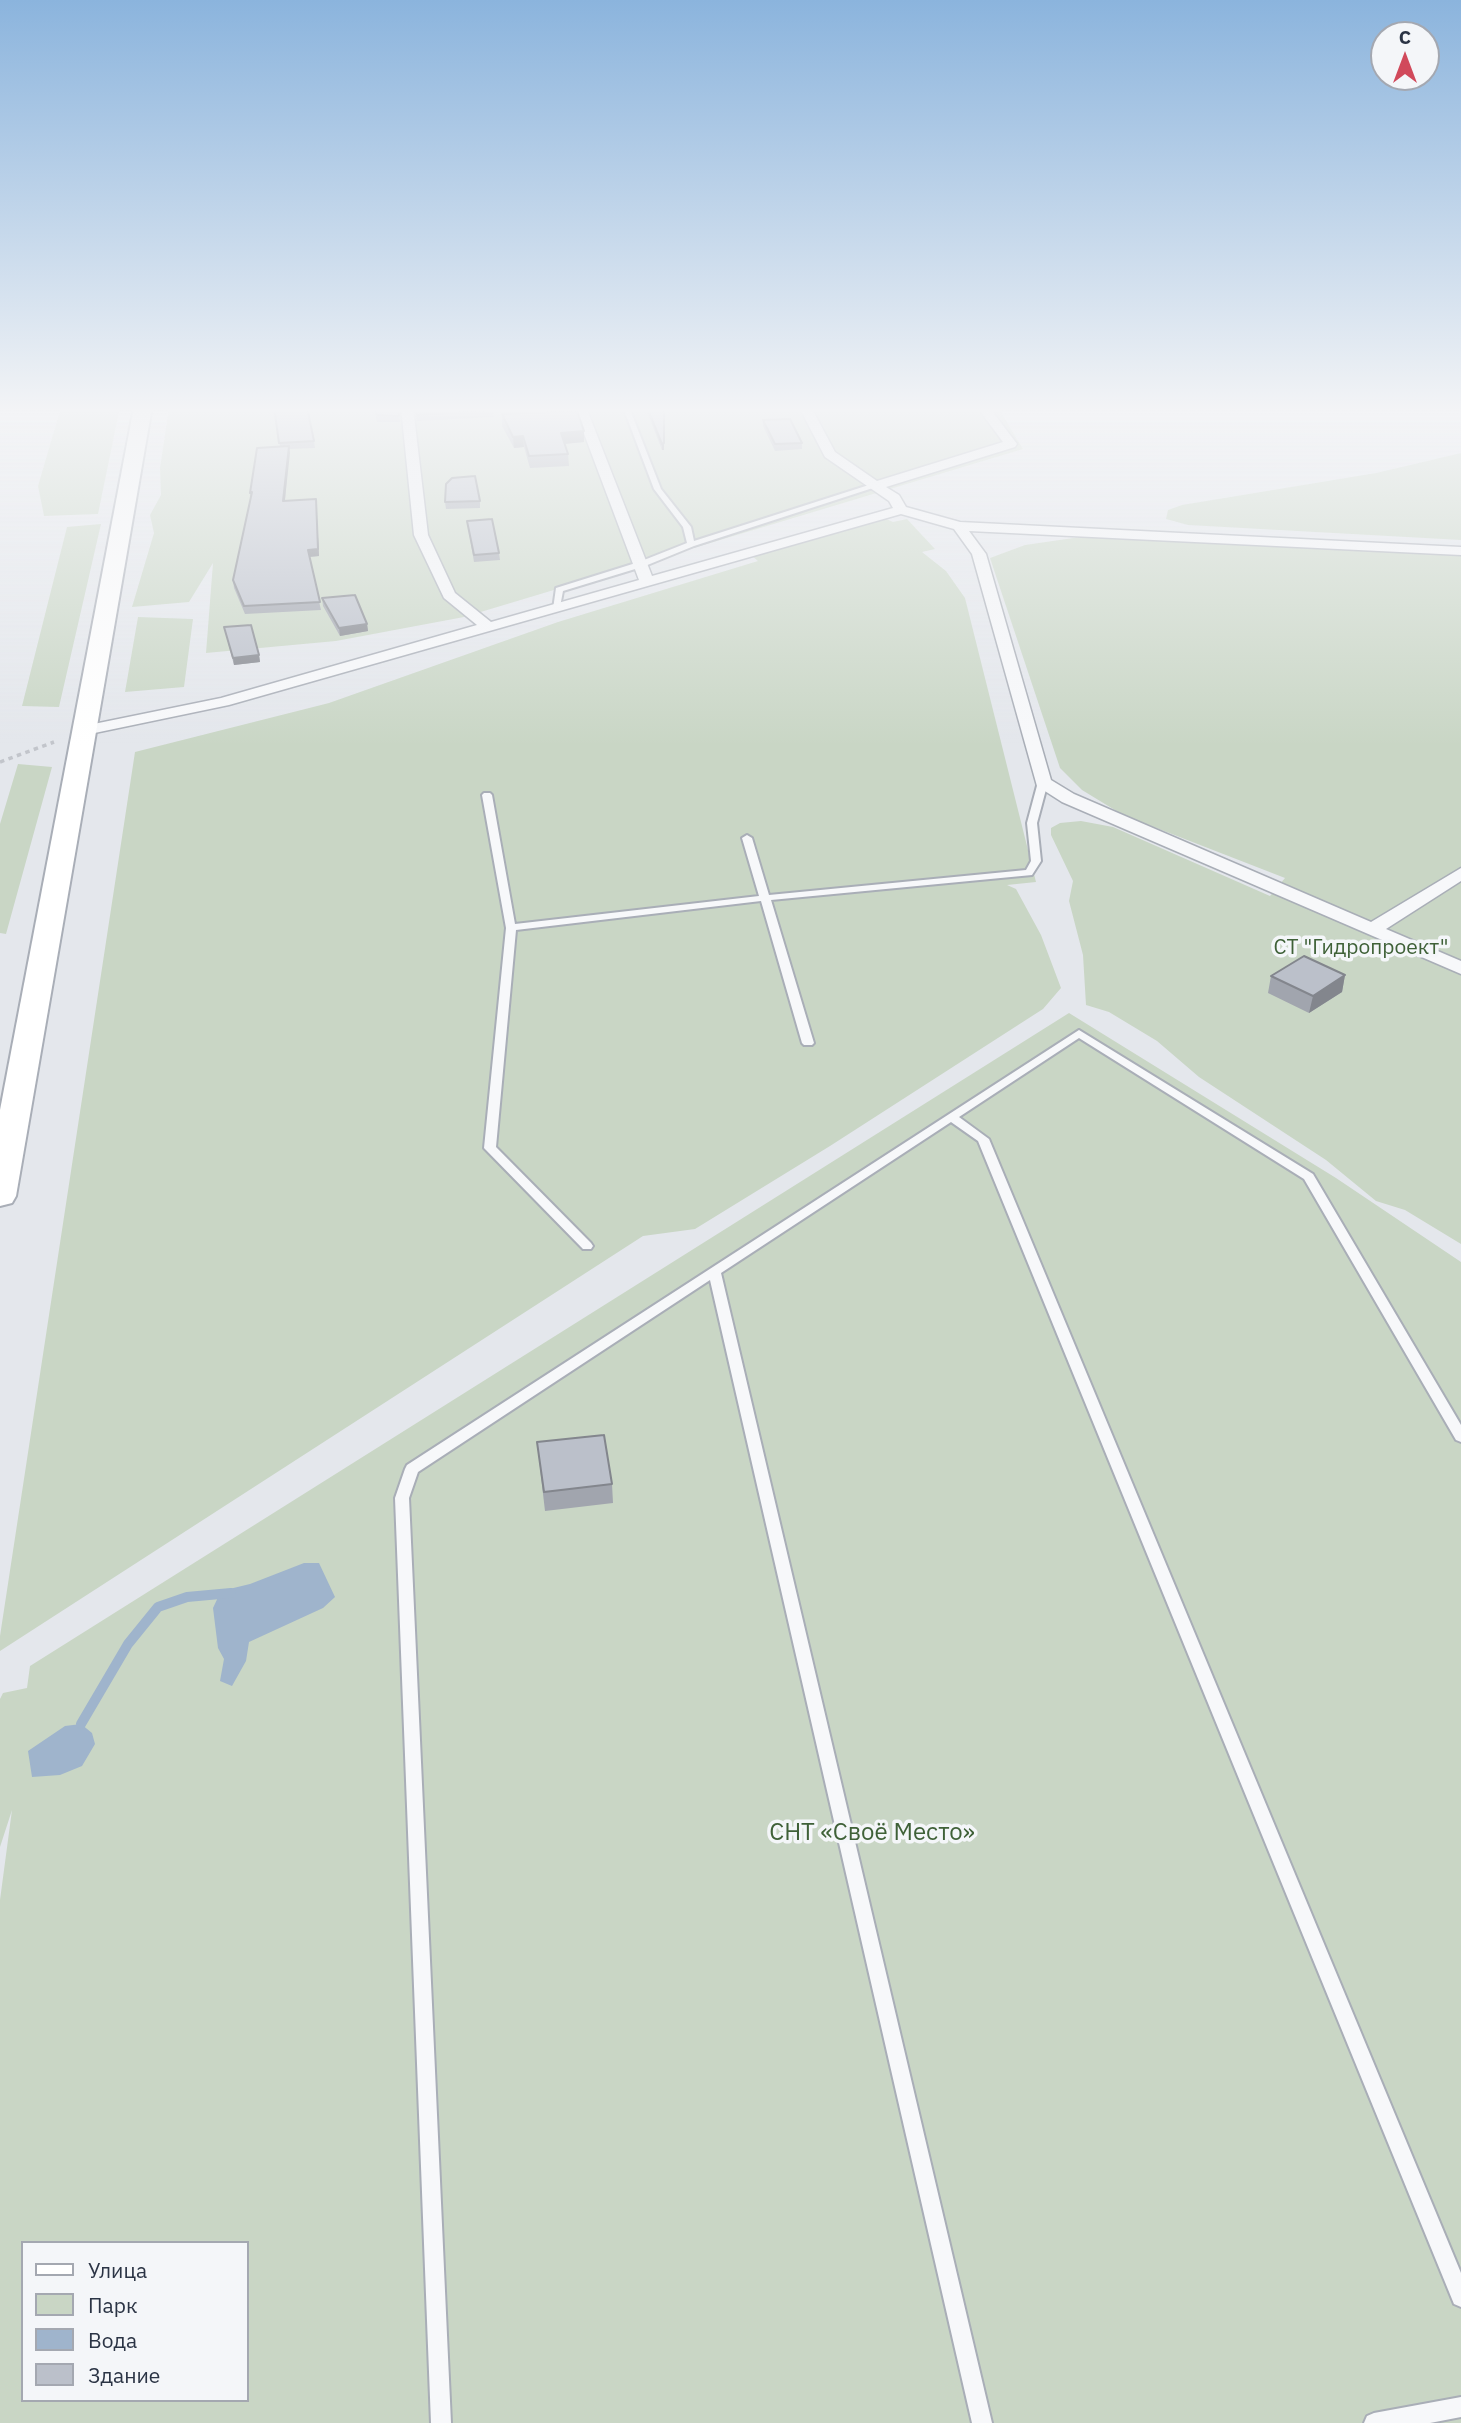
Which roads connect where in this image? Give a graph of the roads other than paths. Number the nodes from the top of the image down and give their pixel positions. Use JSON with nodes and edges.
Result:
{"nodes":[{"id":1,"x":123,"y":520,"type":"edge"},
{"id":2,"x":419,"y":520,"type":"edge"},
{"id":3,"x":625,"y":520,"type":"edge"},
{"id":4,"x":682,"y":520,"type":"edge"},
{"id":5,"x":767,"y":520,"type":"edge"},
{"id":6,"x":865,"y":520,"type":"edge"},
{"id":7,"x":938,"y":520,"type":"edge"},
{"id":8,"x":959,"y":526,"type":"junction"},
{"id":9,"x":691,"y":544,"type":"junction"},
{"id":10,"x":1461,"y":551,"type":"edge"},
{"id":11,"x":642,"y":564,"type":"junction"},
{"id":12,"x":647,"y":581,"type":"junction"},
{"id":13,"x":556,"y":607,"type":"junction"},
{"id":14,"x":488,"y":626,"type":"junction"},
{"id":15,"x":85,"y":730,"type":"junction"},
{"id":16,"x":1043,"y":782,"type":"junction"},
{"id":17,"x":488,"y":795,"type":"dead end"},
{"id":18,"x":747,"y":838,"type":"dead end"},
{"id":19,"x":1461,"y":873,"type":"edge"},
{"id":20,"x":764,"y":898,"type":"junction"},
{"id":21,"x":511,"y":928,"type":"junction"},
{"id":22,"x":1373,"y":929,"type":"junction"},
{"id":23,"x":1461,"y":968,"type":"edge"},
{"id":24,"x":808,"y":1043,"type":"dead end"},
{"id":25,"x":951,"y":1116,"type":"junction"},
{"id":26,"x":0,"y":1196,"type":"edge"},
{"id":27,"x":587,"y":1247,"type":"dead end"},
{"id":28,"x":714,"y":1272,"type":"junction"},
{"id":29,"x":1461,"y":1437,"type":"edge"},
{"id":30,"x":1461,"y":2297,"type":"edge"},
{"id":31,"x":1461,"y":2407,"type":"edge"},
{"id":32,"x":441,"y":2423,"type":"edge"},
{"id":33,"x":982,"y":2423,"type":"edge"},
{"id":34,"x":1374,"y":2423,"type":"edge"}],
"edges":[{"from":1,"to":15,"type":"main road"},
{"from":2,"to":14,"type":"street"},
{"from":3,"to":11,"type":"street"},
{"from":4,"to":9,"type":"lane"},
{"from":5,"to":9,"type":"lane"},
{"from":6,"to":12,"type":"street"},
{"from":7,"to":8,"type":"street"},
{"from":8,"to":10,"type":"street"},
{"from":8,"to":16,"type":"street"},
{"from":9,"to":11,"type":"lane"},
{"from":11,"to":12,"type":"street"},
{"from":11,"to":13,"type":"lane"},
{"from":12,"to":13,"type":"street"},
{"from":13,"to":14,"type":"street"},
{"from":14,"to":15,"type":"street"},
{"from":15,"to":26,"type":"main road"},
{"from":16,"to":20,"type":"lane"},
{"from":16,"to":22,"type":"street"},
{"from":17,"to":21,"type":"lane"},
{"from":18,"to":20,"type":"lane"},
{"from":19,"to":22,"type":"street"},
{"from":20,"to":21,"type":"lane"},
{"from":20,"to":24,"type":"lane"},
{"from":21,"to":27,"type":"lane"},
{"from":22,"to":23,"type":"street"},
{"from":25,"to":28,"type":"lane"},
{"from":25,"to":29,"type":"lane"},
{"from":25,"to":30,"type":"lane"},
{"from":28,"to":32,"type":"lane"},
{"from":28,"to":33,"type":"lane"},
{"from":31,"to":34,"type":"lane"}]}
